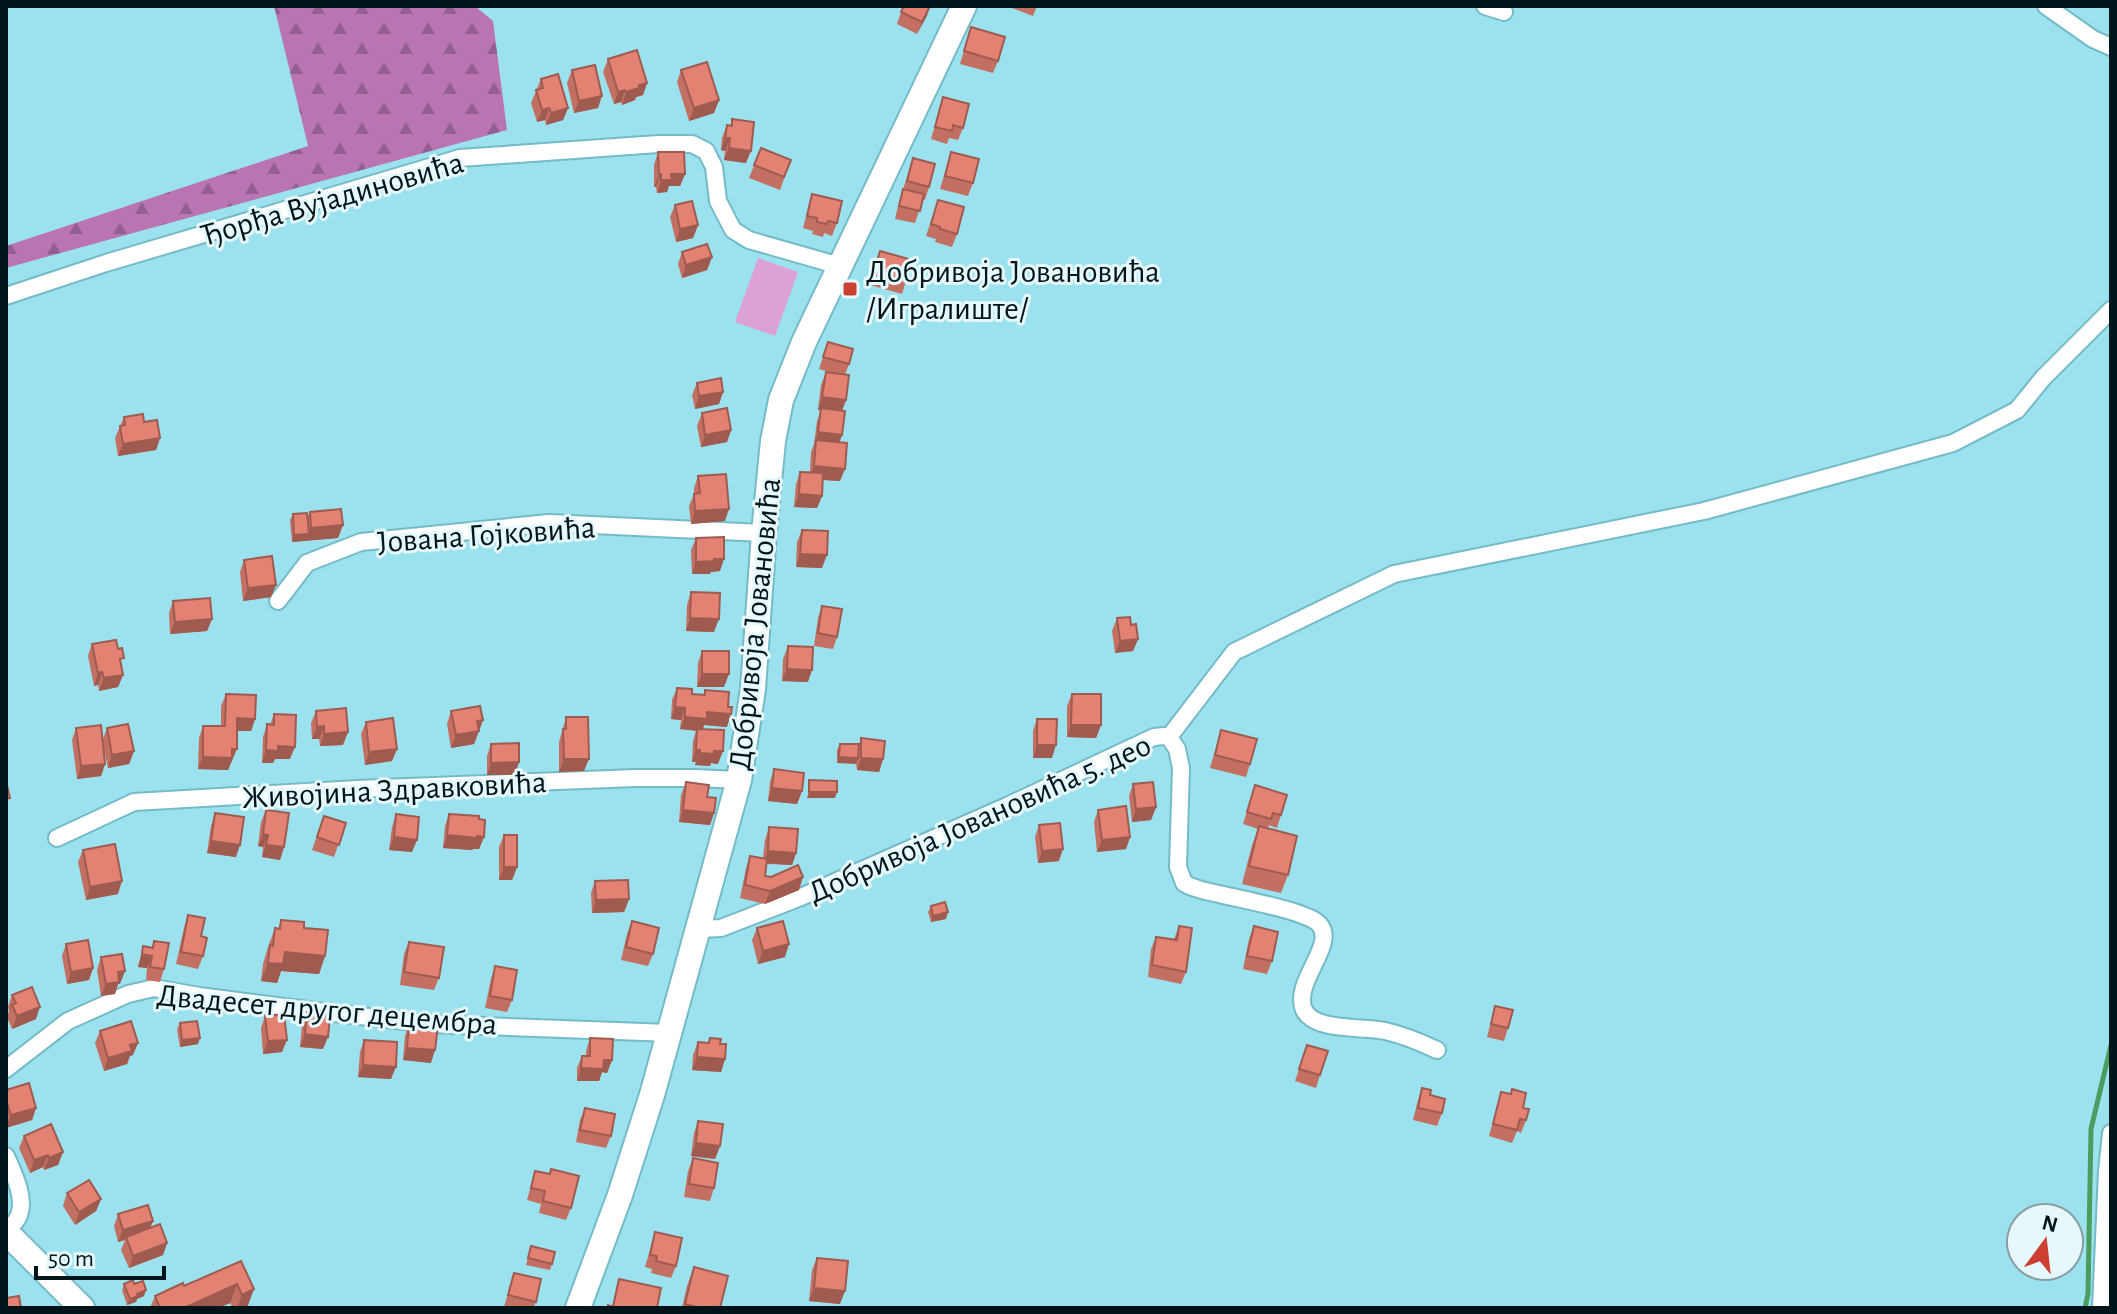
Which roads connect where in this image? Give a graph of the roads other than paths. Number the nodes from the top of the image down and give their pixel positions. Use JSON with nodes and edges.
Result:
{"nodes":[{"id":1,"x":964,"y":6,"type":"edge"},
{"id":2,"x":1485,"y":6,"type":"edge"},
{"id":3,"x":2046,"y":6,"type":"edge"},
{"id":4,"x":1504,"y":12,"type":"dead end"},
{"id":5,"x":2111,"y":47,"type":"edge"},
{"id":6,"x":840,"y":266,"type":"junction"},
{"id":7,"x":6,"y":296,"type":"edge"},
{"id":8,"x":2111,"y":310,"type":"edge"},
{"id":9,"x":764,"y":533,"type":"junction"},
{"id":10,"x":278,"y":601,"type":"dead end"},
{"id":11,"x":1169,"y":737,"type":"junction"},
{"id":12,"x":739,"y":780,"type":"junction"},
{"id":13,"x":57,"y":838,"type":"dead end"},
{"id":14,"x":700,"y":929,"type":"junction"},
{"id":15,"x":670,"y":1033,"type":"junction"},
{"id":16,"x":1437,"y":1050,"type":"dead end"},
{"id":17,"x":6,"y":1069,"type":"edge"},
{"id":18,"x":2111,"y":1133,"type":"edge"},
{"id":19,"x":6,"y":1156,"type":"edge"},
{"id":20,"x":6,"y":1231,"type":"edge"},
{"id":21,"x":82,"y":1308,"type":"edge"},
{"id":22,"x":578,"y":1308,"type":"edge"},
{"id":23,"x":2101,"y":1308,"type":"edge"}],
"edges":[{"from":1,"to":6,"type":"street","name":"Добривоја Јовановића"},
{"from":2,"to":4,"type":"street"},
{"from":3,"to":5,"type":"street"},
{"from":6,"to":7,"type":"street","name":"Ђорђа Вујадиновића"},
{"from":6,"to":9,"type":"street","name":"Добривоја Јовановића"},
{"from":8,"to":11,"type":"street"},
{"from":9,"to":10,"type":"street","name":"Јована Гојковића"},
{"from":9,"to":12,"type":"street","name":"Добривоја Јовановића"},
{"from":11,"to":14,"type":"street","name":"Добривоја Јовановића 5. део"},
{"from":11,"to":16,"type":"street","name":"Добривоја Јовановића 5. део"},
{"from":12,"to":13,"type":"street","name":"Живојина Здравковића"},
{"from":12,"to":14,"type":"street","name":"Добривоја Јовановића"},
{"from":14,"to":15,"type":"street","name":"Добривоја Јовановића"},
{"from":15,"to":17,"type":"street","name":"Двадесет другог децембра"},
{"from":15,"to":22,"type":"street","name":"Добривоја Јовановића"},
{"from":18,"to":23,"type":"street"},
{"from":19,"to":20,"type":"street"},
{"from":20,"to":21,"type":"street"}]}
